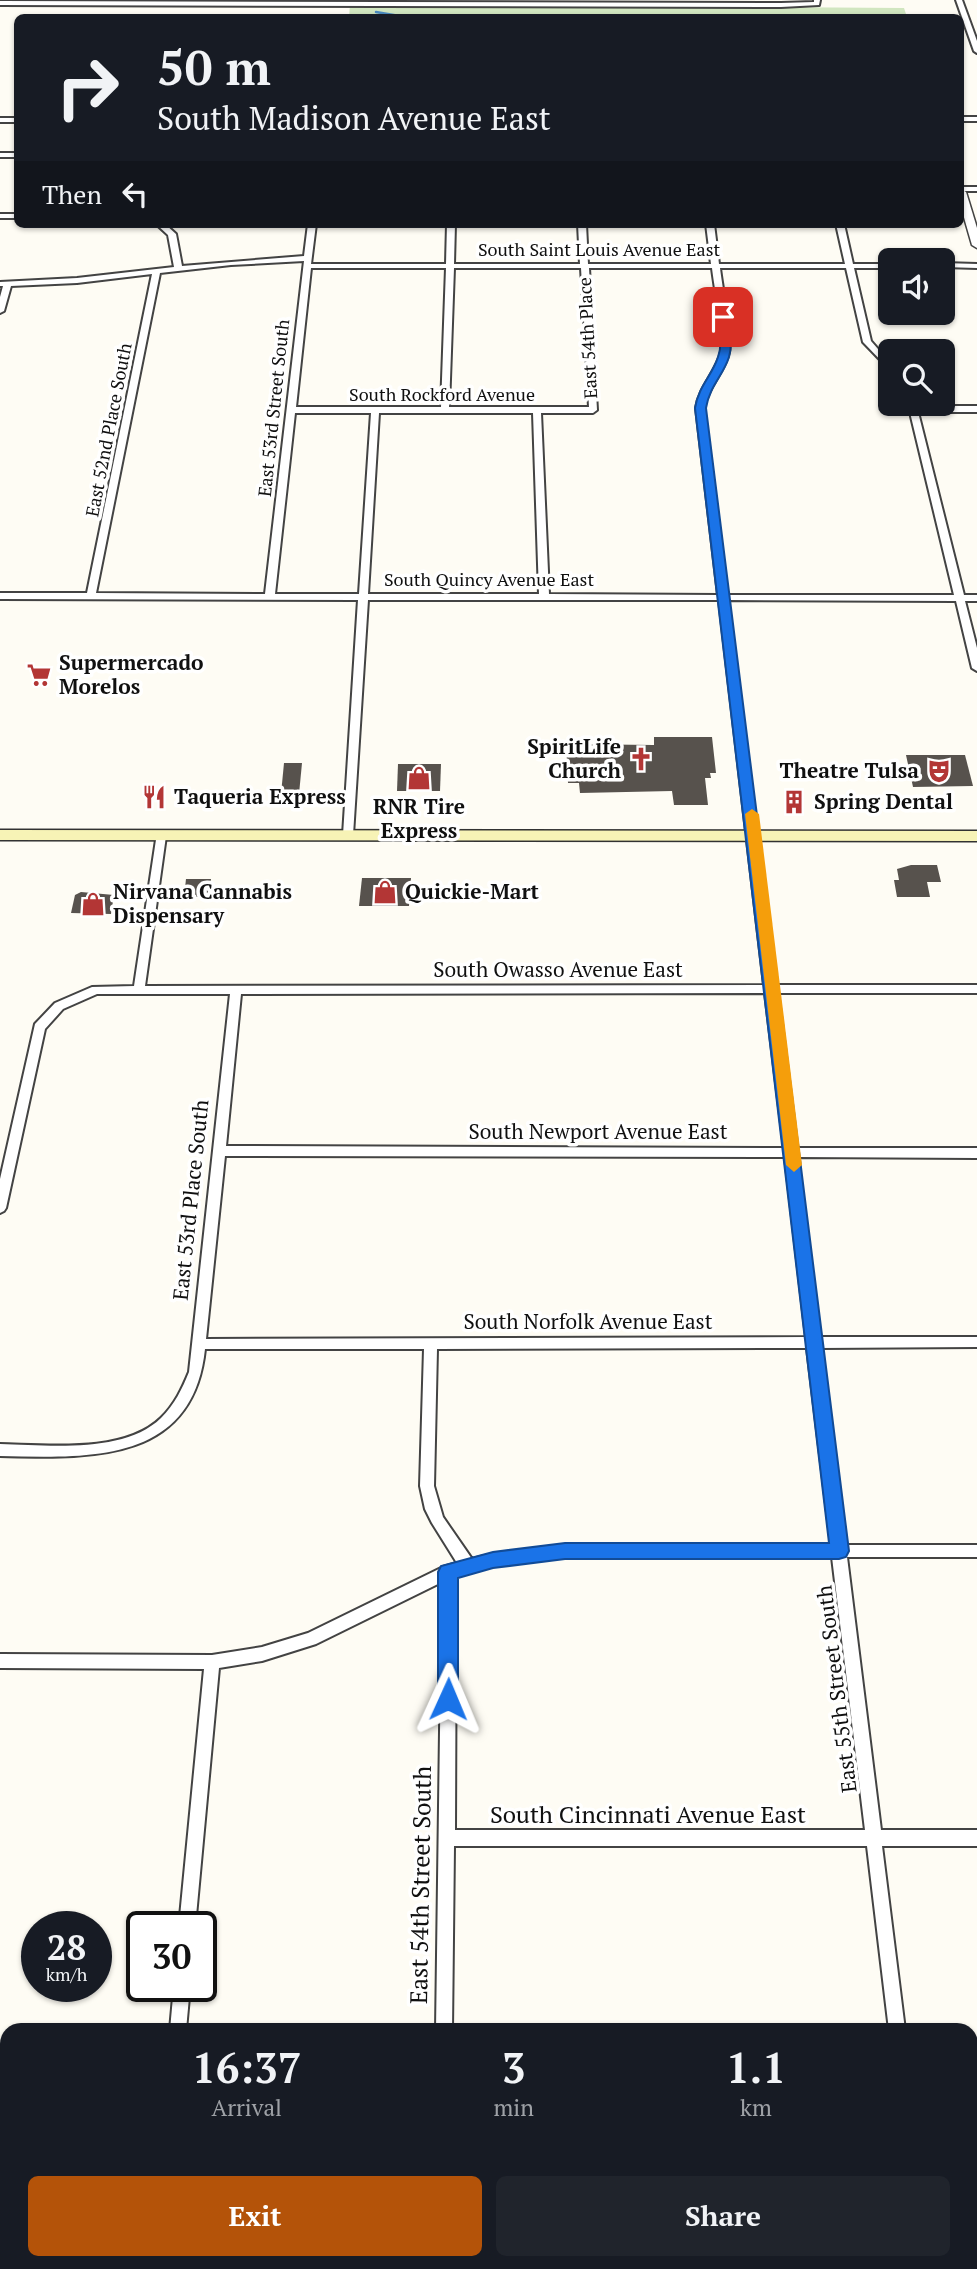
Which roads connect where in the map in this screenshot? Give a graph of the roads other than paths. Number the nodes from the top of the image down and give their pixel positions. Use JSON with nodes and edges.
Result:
{"nodes":[{"id":1,"x":650,"y":1,"type":"edge"},
{"id":2,"x":125,"y":2,"type":"edge"},
{"id":3,"x":229,"y":2,"type":"edge"},
{"id":4,"x":401,"y":2,"type":"edge"},
{"id":5,"x":817,"y":2,"type":"edge"},
{"id":6,"x":0,"y":3,"type":"edge"},
{"id":7,"x":964,"y":14,"type":"edge"},
{"id":8,"x":977,"y":51,"type":"edge"},
{"id":9,"x":964,"y":200,"type":"edge"},
{"id":10,"x":165,"y":228,"type":"edge"},
{"id":11,"x":312,"y":228,"type":"edge"},
{"id":12,"x":451,"y":228,"type":"edge"},
{"id":13,"x":582,"y":228,"type":"edge"},
{"id":14,"x":710,"y":228,"type":"edge"},
{"id":15,"x":841,"y":228,"type":"edge"},
{"id":16,"x":977,"y":245,"type":"edge"},
{"id":17,"x":308,"y":262,"type":"junction"},
{"id":18,"x":584,"y":265,"type":"junction"},
{"id":19,"x":955,"y":265,"type":"edge"},
{"id":20,"x":449,"y":266,"type":"junction"},
{"id":21,"x":715,"y":266,"type":"junction"},
{"id":22,"x":849,"y":266,"type":"junction"},
{"id":23,"x":878,"y":266,"type":"edge"},
{"id":24,"x":977,"y":266,"type":"edge"},
{"id":25,"x":178,"y":267,"type":"junction"},
{"id":26,"x":157,"y":270,"type":"junction"},
{"id":27,"x":4,"y":284,"type":"edge"},
{"id":28,"x":0,"y":311,"type":"edge"},
{"id":29,"x":878,"y":354,"type":"edge"},
{"id":30,"x":955,"y":408,"type":"edge"},
{"id":31,"x":977,"y":409,"type":"edge"},
{"id":32,"x":291,"y":410,"type":"junction"},
{"id":33,"x":593,"y":410,"type":"joint"},
{"id":34,"x":375,"y":411,"type":"junction"},
{"id":35,"x":445,"y":411,"type":"junction"},
{"id":36,"x":537,"y":411,"type":"junction"},
{"id":37,"x":915,"y":416,"type":"edge"},
{"id":38,"x":91,"y":595,"type":"junction"},
{"id":39,"x":0,"y":596,"type":"edge"},
{"id":40,"x":270,"y":596,"type":"junction"},
{"id":41,"x":362,"y":596,"type":"junction"},
{"id":42,"x":544,"y":596,"type":"junction"},
{"id":43,"x":724,"y":597,"type":"junction"},
{"id":44,"x":960,"y":598,"type":"junction"},
{"id":45,"x":977,"y":598,"type":"edge"},
{"id":46,"x":977,"y":668,"type":"edge"},
{"id":47,"x":0,"y":835,"type":"edge"},
{"id":48,"x":348,"y":835,"type":"junction"},
{"id":49,"x":162,"y":836,"type":"junction"},
{"id":50,"x":755,"y":836,"type":"junction"},
{"id":51,"x":977,"y":836,"type":"edge"},
{"id":52,"x":139,"y":988,"type":"junction"},
{"id":53,"x":771,"y":988,"type":"junction"},
{"id":54,"x":977,"y":989,"type":"edge"},
{"id":55,"x":236,"y":990,"type":"junction"},
{"id":56,"x":219,"y":1151,"type":"junction"},
{"id":57,"x":792,"y":1152,"type":"junction"},
{"id":58,"x":977,"y":1153,"type":"edge"},
{"id":59,"x":0,"y":1208,"type":"edge"},
{"id":60,"x":977,"y":1342,"type":"edge"},
{"id":61,"x":431,"y":1343,"type":"junction"},
{"id":62,"x":814,"y":1343,"type":"junction"},
{"id":63,"x":200,"y":1344,"type":"junction"},
{"id":64,"x":0,"y":1450,"type":"edge"},
{"id":65,"x":839,"y":1551,"type":"junction"},
{"id":66,"x":977,"y":1551,"type":"edge"},
{"id":67,"x":468,"y":1566,"type":"junction"},
{"id":68,"x":448,"y":1572,"type":"junction"},
{"id":69,"x":0,"y":1661,"type":"edge"},
{"id":70,"x":212,"y":1661,"type":"junction"},
{"id":71,"x":445,"y":1838,"type":"junction"},
{"id":72,"x":874,"y":1838,"type":"junction"},
{"id":73,"x":977,"y":1838,"type":"edge"},
{"id":74,"x":189,"y":1911,"type":"edge"},
{"id":75,"x":181,"y":2002,"type":"edge"},
{"id":76,"x":179,"y":2023,"type":"edge"},
{"id":77,"x":444,"y":2023,"type":"edge"},
{"id":78,"x":896,"y":2023,"type":"edge"}],
"edges":[{"from":1,"to":4,"type":"street"},
{"from":1,"to":5,"type":"street"},
{"from":2,"to":3,"type":"street"},
{"from":2,"to":6,"type":"street"},
{"from":3,"to":4,"type":"street"},
{"from":7,"to":8,"type":"street"},
{"from":9,"to":16,"type":"street"},
{"from":10,"to":25,"type":"street"},
{"from":11,"to":17,"type":"street","name":"East 53rd Street South"},
{"from":12,"to":20,"type":"street"},
{"from":13,"to":18,"type":"street","name":"East 54th Place"},
{"from":14,"to":21,"type":"street","name":"East 55th Street South"},
{"from":15,"to":22,"type":"street"},
{"from":17,"to":20,"type":"street","name":"South Saint Louis Avenue East"},
{"from":17,"to":25,"type":"street","name":"South Saint Louis Avenue East"},
{"from":17,"to":32,"type":"street","name":"East 53rd Street South"},
{"from":18,"to":20,"type":"street","name":"South Saint Louis Avenue East"},
{"from":18,"to":21,"type":"street","name":"South Saint Louis Avenue East"},
{"from":18,"to":33,"type":"street","name":"East 54th Place"},
{"from":19,"to":24,"type":"street"},
{"from":20,"to":35,"type":"street"},
{"from":21,"to":22,"type":"street","name":"South Saint Louis Avenue East"},
{"from":21,"to":43,"type":"street","name":"East 55th Street South"},
{"from":22,"to":23,"type":"street","name":"South Saint Louis Avenue East"},
{"from":22,"to":29,"type":"street"},
{"from":25,"to":26,"type":"street","name":"South Saint Louis Avenue East"},
{"from":26,"to":27,"type":"street","name":"South Saint Louis Avenue East"},
{"from":26,"to":38,"type":"street","name":"East 52nd Place South"},
{"from":27,"to":28,"type":"street"},
{"from":30,"to":31,"type":"street"},
{"from":32,"to":34,"type":"street","name":"South Rockford Avenue"},
{"from":32,"to":40,"type":"street","name":"East 53rd Street South"},
{"from":33,"to":36,"type":"street","name":"South Rockford Avenue"},
{"from":34,"to":35,"type":"street","name":"South Rockford Avenue"},
{"from":34,"to":41,"type":"street"},
{"from":35,"to":36,"type":"street","name":"South Rockford Avenue"},
{"from":36,"to":42,"type":"street"},
{"from":37,"to":44,"type":"street"},
{"from":38,"to":39,"type":"street","name":"South Quincy Avenue East"},
{"from":38,"to":40,"type":"street","name":"South Quincy Avenue East"},
{"from":40,"to":41,"type":"street","name":"South Quincy Avenue East"},
{"from":41,"to":42,"type":"street","name":"South Quincy Avenue East"},
{"from":41,"to":48,"type":"street"},
{"from":42,"to":43,"type":"street","name":"South Quincy Avenue East"},
{"from":43,"to":44,"type":"street","name":"South Quincy Avenue East"},
{"from":43,"to":50,"type":"street","name":"East 55th Street South"},
{"from":44,"to":45,"type":"street","name":"South Quincy Avenue East"},
{"from":44,"to":46,"type":"street"},
{"from":47,"to":49,"type":"main road"},
{"from":48,"to":49,"type":"main road"},
{"from":48,"to":50,"type":"main road"},
{"from":49,"to":52,"type":"street"},
{"from":50,"to":51,"type":"main road"},
{"from":50,"to":53,"type":"street","name":"East 55th Street South"},
{"from":52,"to":55,"type":"street","name":"South Owasso Avenue East"},
{"from":52,"to":59,"type":"street"},
{"from":53,"to":54,"type":"street","name":"South Owasso Avenue East"},
{"from":53,"to":55,"type":"street","name":"South Owasso Avenue East"},
{"from":53,"to":57,"type":"street","name":"East 55th Street South"},
{"from":55,"to":56,"type":"street","name":"East 53rd Place South"},
{"from":56,"to":57,"type":"street","name":"South Newport Avenue East"},
{"from":56,"to":63,"type":"street","name":"East 53rd Place South"},
{"from":57,"to":58,"type":"street","name":"South Newport Avenue East"},
{"from":57,"to":62,"type":"street","name":"East 55th Street South"},
{"from":60,"to":62,"type":"street","name":"South Norfolk Avenue East"},
{"from":61,"to":62,"type":"street","name":"South Norfolk Avenue East"},
{"from":61,"to":63,"type":"street","name":"South Norfolk Avenue East"},
{"from":61,"to":67,"type":"street"},
{"from":62,"to":65,"type":"street","name":"East 55th Street South"},
{"from":63,"to":64,"type":"street","name":"East 53rd Place South"},
{"from":65,"to":66,"type":"street"},
{"from":65,"to":67,"type":"street"},
{"from":65,"to":72,"type":"street","name":"East 55th Street South"},
{"from":67,"to":68,"type":"street"},
{"from":68,"to":70,"type":"street"},
{"from":68,"to":71,"type":"street","name":"East 54th Street South"},
{"from":69,"to":70,"type":"street"},
{"from":70,"to":74,"type":"street"},
{"from":71,"to":72,"type":"street","name":"South Cincinnati Avenue East"},
{"from":71,"to":77,"type":"street","name":"East 54th Street South"},
{"from":72,"to":73,"type":"street","name":"South Cincinnati Avenue East"},
{"from":72,"to":78,"type":"street","name":"East 55th Street South"},
{"from":75,"to":76,"type":"street"}]}
